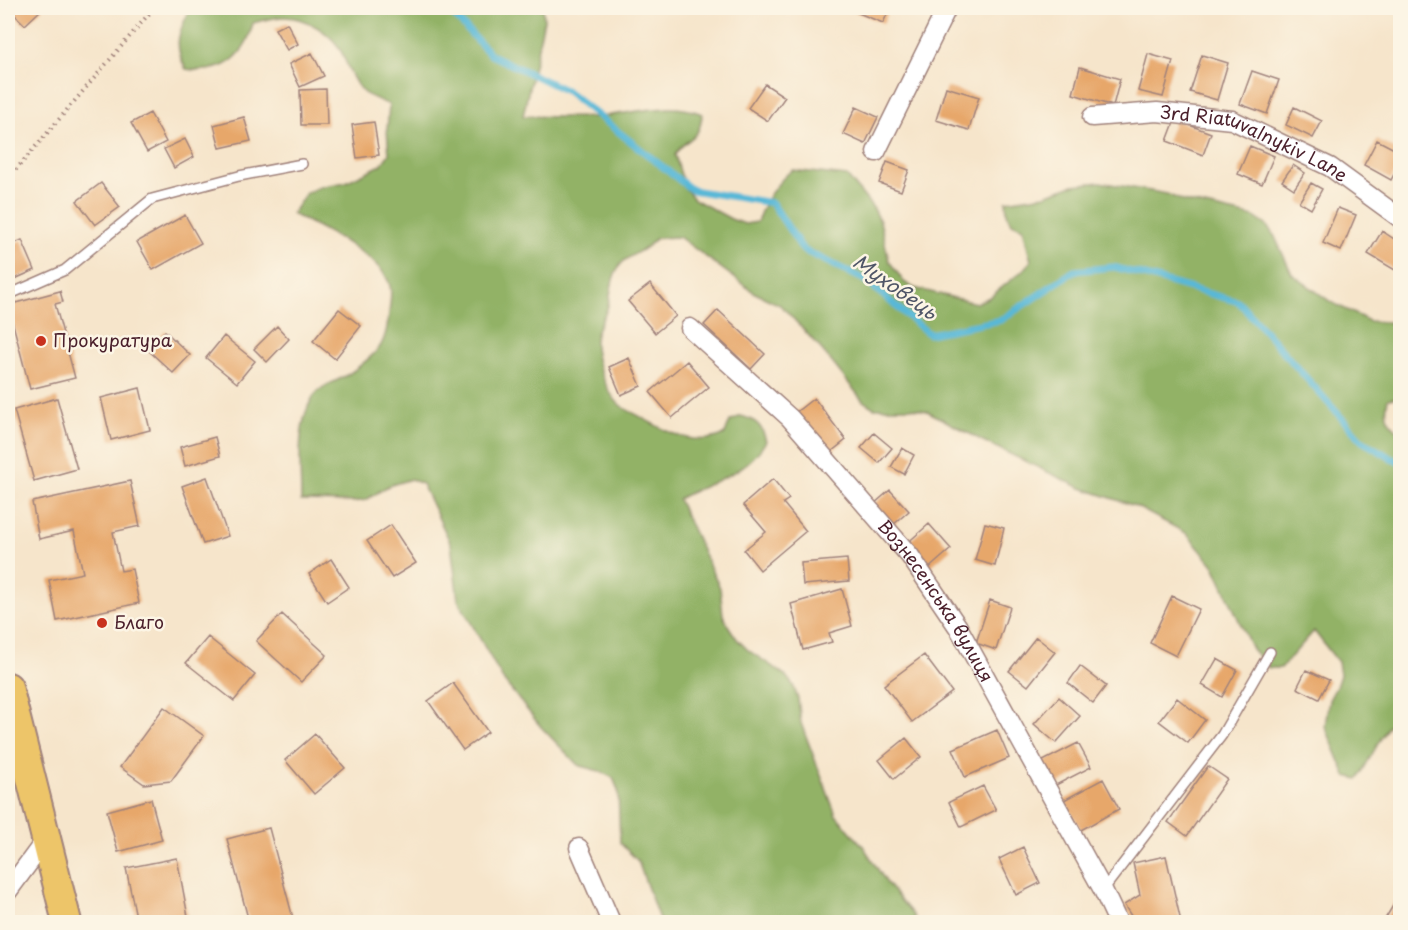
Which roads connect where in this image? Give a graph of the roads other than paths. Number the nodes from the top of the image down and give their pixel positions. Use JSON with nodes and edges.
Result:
{"nodes":[{"id":1,"x":947,"y":8,"type":"edge"},
{"id":2,"x":1092,"y":117,"type":"dead end"},
{"id":3,"x":876,"y":152,"type":"dead end"},
{"id":4,"x":302,"y":164,"type":"dead end"},
{"id":5,"x":1401,"y":218,"type":"edge"},
{"id":6,"x":8,"y":295,"type":"edge"},
{"id":7,"x":690,"y":328,"type":"dead end"},
{"id":8,"x":1270,"y":652,"type":"dead end"},
{"id":9,"x":8,"y":687,"type":"edge"},
{"id":10,"x":46,"y":838,"type":"junction"},
{"id":11,"x":579,"y":849,"type":"dead end"},
{"id":12,"x":1103,"y":890,"type":"junction"},
{"id":13,"x":8,"y":891,"type":"edge"},
{"id":14,"x":67,"y":922,"type":"edge"},
{"id":15,"x":611,"y":922,"type":"edge"},
{"id":16,"x":1118,"y":922,"type":"edge"}],
"edges":[{"from":1,"to":3,"type":"street"},
{"from":2,"to":5,"type":"street","name":"3rd Riatuvalnykiv Lane"},
{"from":4,"to":6,"type":"lane"},
{"from":7,"to":12,"type":"street","name":"Вознесенська вулиця"},
{"from":8,"to":12,"type":"lane"},
{"from":9,"to":10,"type":"main road"},
{"from":10,"to":13,"type":"street"},
{"from":10,"to":14,"type":"main road"},
{"from":11,"to":15,"type":"street"},
{"from":12,"to":16,"type":"street","name":"Вознесенська вулиця"}]}
